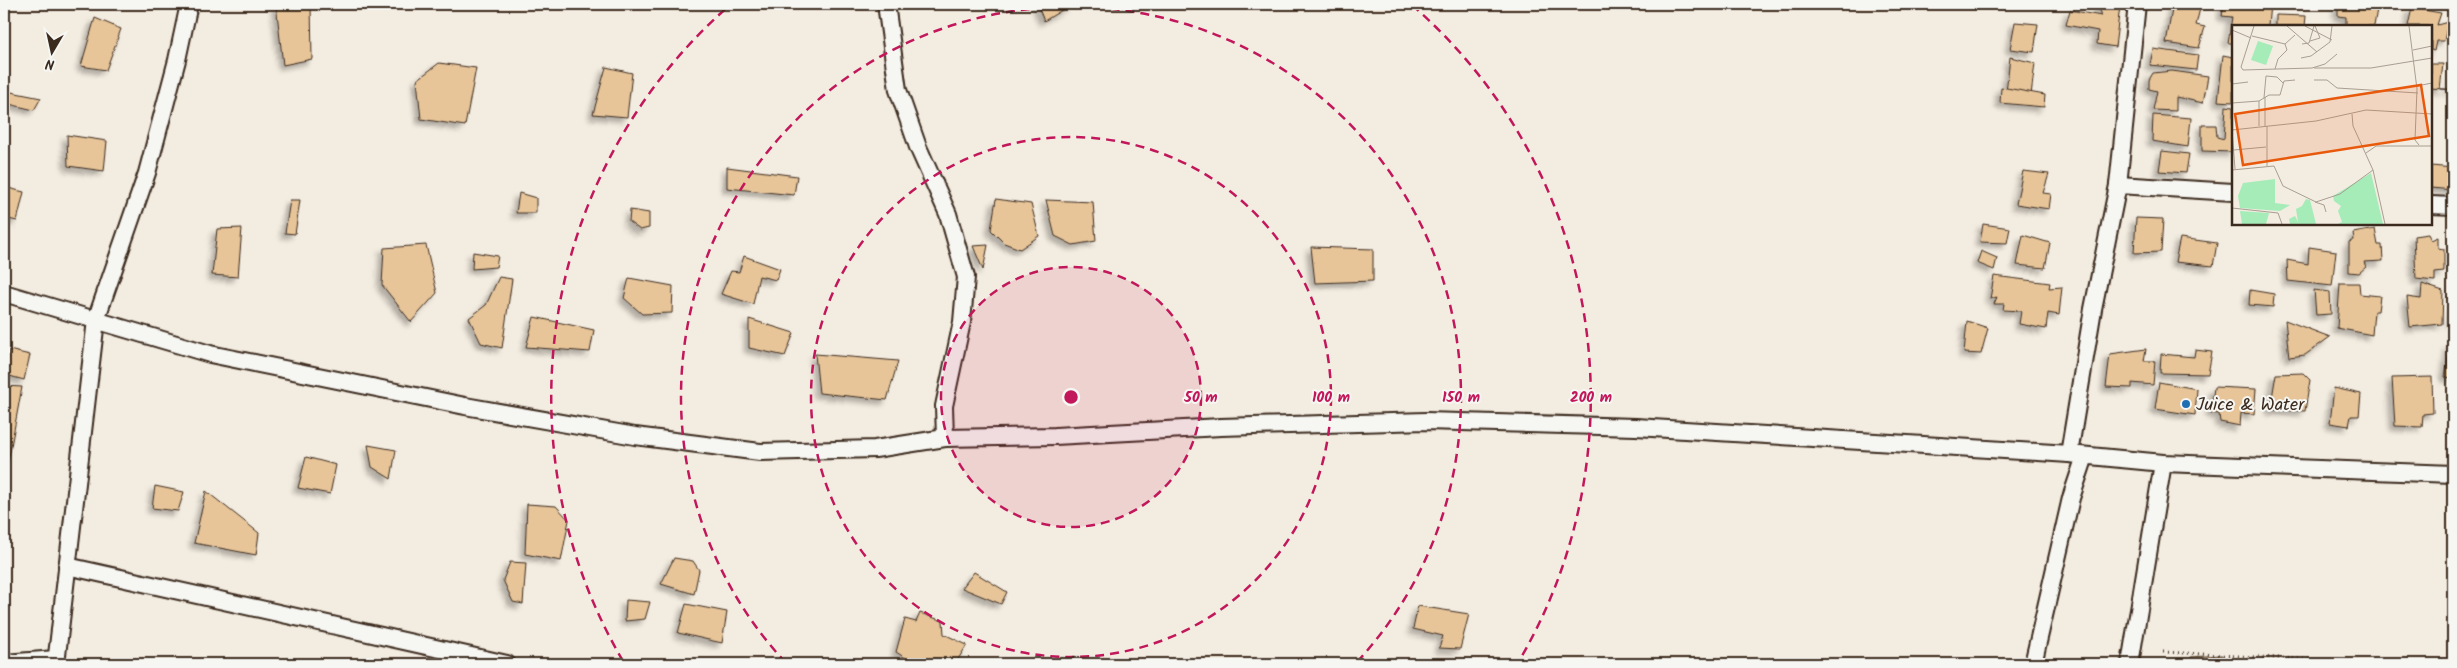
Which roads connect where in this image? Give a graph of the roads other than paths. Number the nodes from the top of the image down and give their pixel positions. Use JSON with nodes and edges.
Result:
{"nodes":[{"id":1,"x":190,"y":4,"type":"edge"},
{"id":2,"x":886,"y":4,"type":"edge"},
{"id":3,"x":2137,"y":4,"type":"edge"},
{"id":4,"x":2118,"y":185,"type":"junction"},
{"id":5,"x":2232,"y":192,"type":"edge"},
{"id":6,"x":2432,"y":205,"type":"edge"},
{"id":7,"x":2453,"y":206,"type":"edge"},
{"id":8,"x":4,"y":293,"type":"edge"},
{"id":9,"x":96,"y":320,"type":"junction"},
{"id":10,"x":945,"y":438,"type":"junction"},
{"id":11,"x":2077,"y":455,"type":"junction"},
{"id":12,"x":2163,"y":463,"type":"junction"},
{"id":13,"x":2453,"y":474,"type":"edge"},
{"id":14,"x":67,"y":566,"type":"junction"},
{"id":15,"x":56,"y":662,"type":"edge"},
{"id":16,"x":4,"y":663,"type":"edge"},
{"id":17,"x":507,"y":664,"type":"edge"},
{"id":18,"x":2033,"y":664,"type":"edge"},
{"id":19,"x":2130,"y":664,"type":"edge"}],
"edges":[{"from":1,"to":9,"type":"street"},
{"from":2,"to":10,"type":"street"},
{"from":3,"to":4,"type":"street"},
{"from":4,"to":5,"type":"street"},
{"from":4,"to":11,"type":"street"},
{"from":6,"to":7,"type":"street"},
{"from":8,"to":9,"type":"street"},
{"from":9,"to":10,"type":"street"},
{"from":9,"to":14,"type":"street"},
{"from":10,"to":11,"type":"street"},
{"from":11,"to":12,"type":"street"},
{"from":11,"to":18,"type":"street"},
{"from":12,"to":13,"type":"street"},
{"from":12,"to":19,"type":"street"},
{"from":14,"to":15,"type":"street"},
{"from":14,"to":17,"type":"street"},
{"from":15,"to":16,"type":"street"}]}
